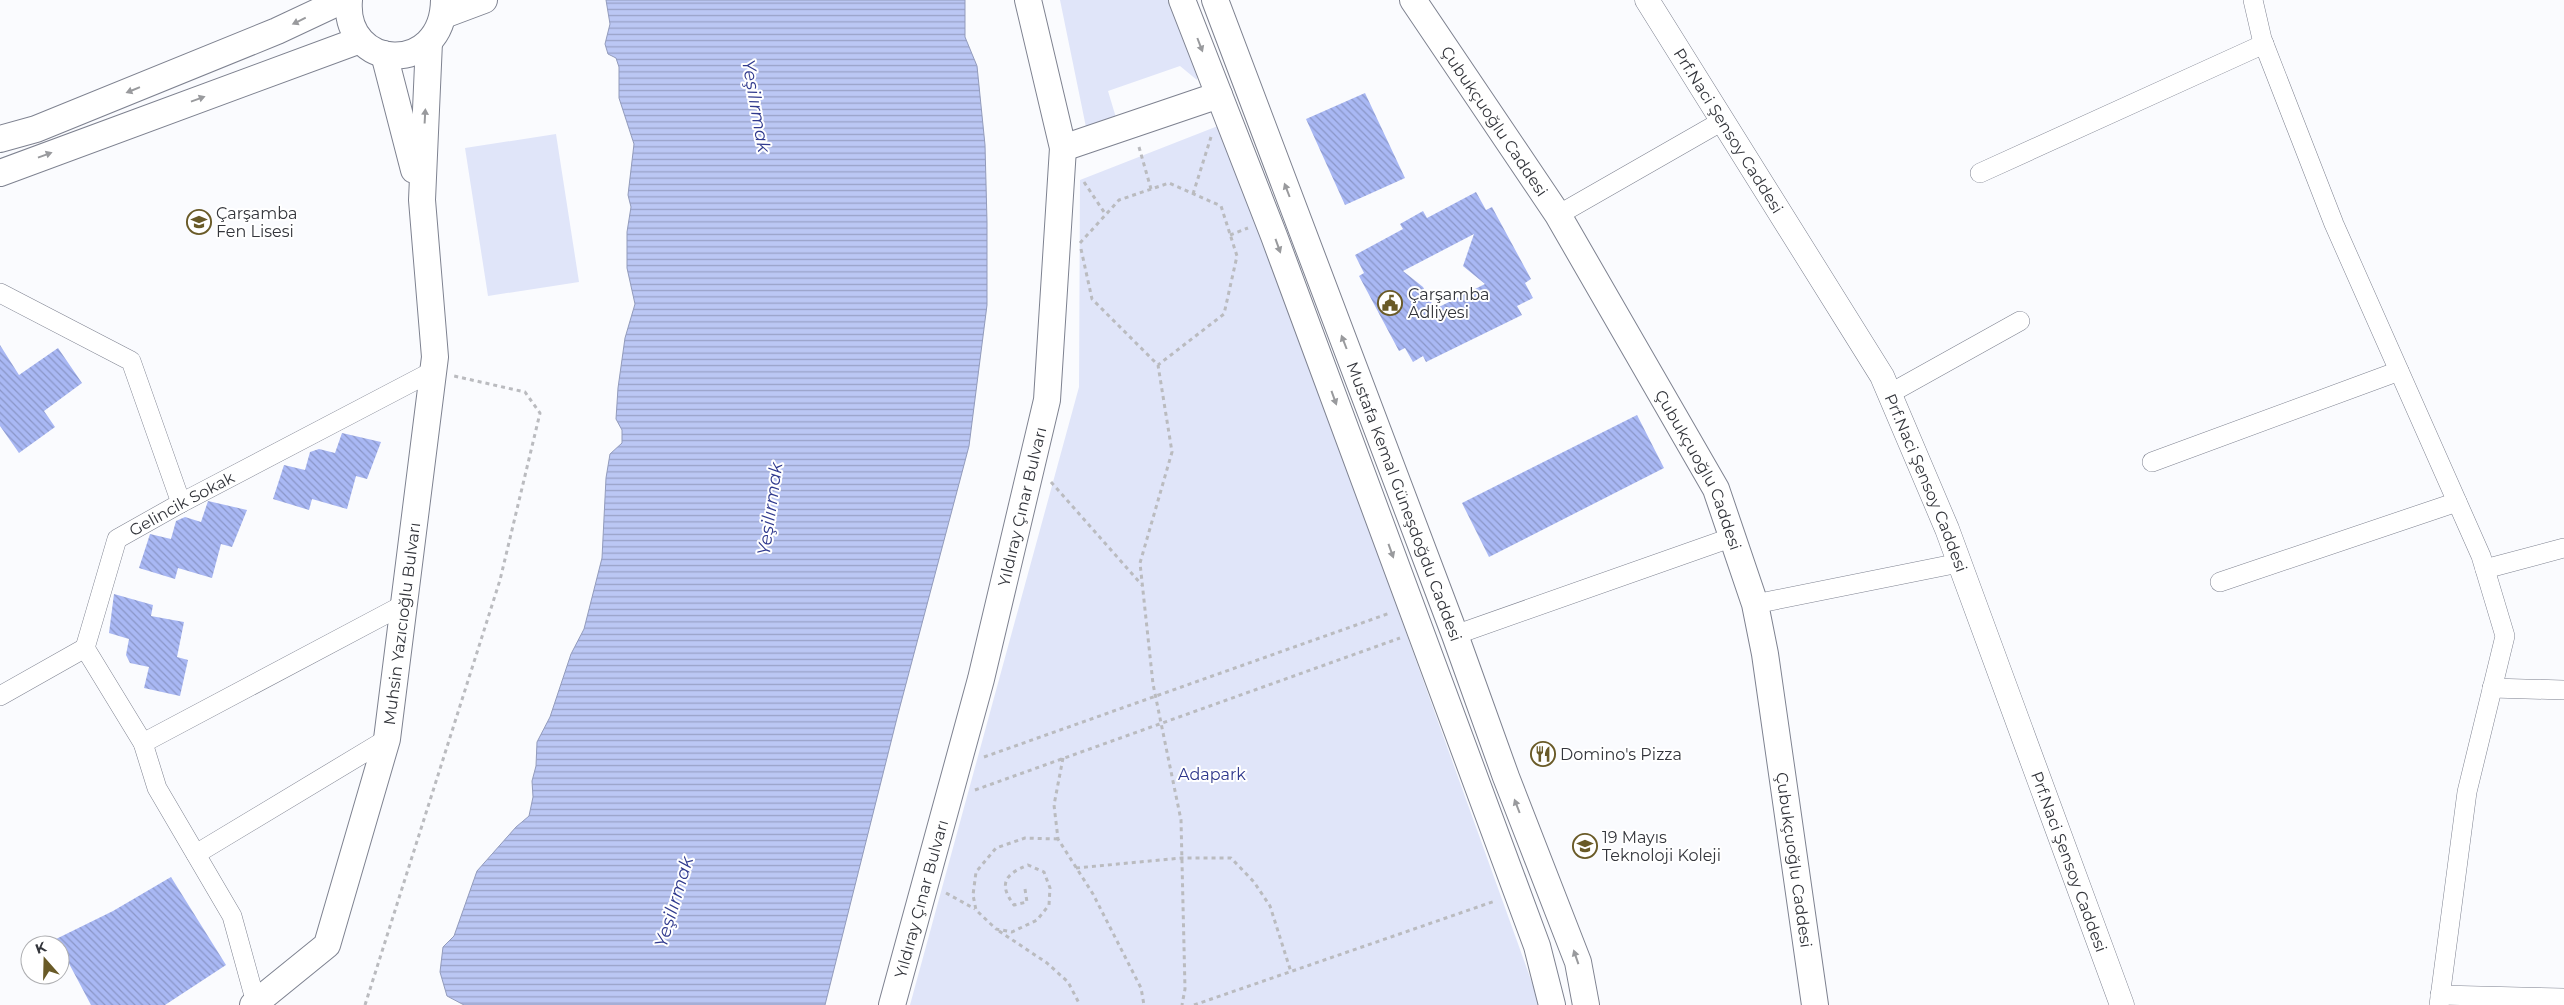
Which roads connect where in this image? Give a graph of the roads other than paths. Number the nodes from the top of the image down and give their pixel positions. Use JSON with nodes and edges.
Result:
{"nodes":[{"id":1,"x":343,"y":0,"type":"edge"},
{"id":2,"x":349,"y":0,"type":"edge"},
{"id":3,"x":484,"y":0,"type":"edge"},
{"id":4,"x":1028,"y":0,"type":"edge"},
{"id":5,"x":1182,"y":0,"type":"edge"},
{"id":6,"x":1215,"y":0,"type":"edge"},
{"id":7,"x":1413,"y":0,"type":"edge"},
{"id":8,"x":1647,"y":0,"type":"edge"},
{"id":9,"x":2253,"y":0,"type":"edge"},
{"id":10,"x":444,"y":8,"type":"edge"},
{"id":11,"x":360,"y":40,"type":"junction"},
{"id":12,"x":429,"y":42,"type":"junction"},
{"id":13,"x":2264,"y":44,"type":"junction"},
{"id":14,"x":384,"y":54,"type":"junction"},
{"id":15,"x":1221,"y":99,"type":"junction"},
{"id":16,"x":1724,"y":120,"type":"junction"},
{"id":17,"x":0,"y":139,"type":"edge"},
{"id":18,"x":1063,"y":148,"type":"junction"},
{"id":19,"x":0,"y":173,"type":"edge"},
{"id":20,"x":1980,"y":173,"type":"dead end"},
{"id":21,"x":422,"y":200,"type":"junction"},
{"id":22,"x":1558,"y":214,"type":"junction"},
{"id":23,"x":0,"y":294,"type":"edge"},
{"id":24,"x":2020,"y":321,"type":"dead end"},
{"id":25,"x":433,"y":371,"type":"junction"},
{"id":26,"x":2399,"y":371,"type":"junction"},
{"id":27,"x":1889,"y":394,"type":"junction"},
{"id":28,"x":2152,"y":462,"type":"dead end"},
{"id":29,"x":2457,"y":502,"type":"junction"},
{"id":30,"x":181,"y":503,"type":"junction"},
{"id":31,"x":1733,"y":536,"type":"junction"},
{"id":32,"x":2564,"y":548,"type":"edge"},
{"id":33,"x":1959,"y":563,"type":"junction"},
{"id":34,"x":2485,"y":569,"type":"junction"},
{"id":35,"x":2220,"y":582,"type":"dead end"},
{"id":36,"x":1755,"y":604,"type":"junction"},
{"id":37,"x":404,"y":605,"type":"junction"},
{"id":38,"x":1455,"y":636,"type":"junction"},
{"id":39,"x":85,"y":648,"type":"junction"},
{"id":40,"x":2492,"y":688,"type":"junction"},
{"id":41,"x":2564,"y":690,"type":"edge"},
{"id":42,"x":0,"y":696,"type":"edge"},
{"id":43,"x":386,"y":740,"type":"junction"},
{"id":44,"x":143,"y":743,"type":"junction"},
{"id":45,"x":196,"y":854,"type":"junction"},
{"id":46,"x":2564,"y":998,"type":"edge"},
{"id":47,"x":2440,"y":1000,"type":"edge"},
{"id":48,"x":255,"y":1004,"type":"edge"},
{"id":49,"x":892,"y":1005,"type":"edge"},
{"id":50,"x":1552,"y":1005,"type":"edge"},
{"id":51,"x":1586,"y":1005,"type":"edge"},
{"id":52,"x":1815,"y":1005,"type":"edge"},
{"id":53,"x":2122,"y":1005,"type":"edge"}],
"edges":[{"from":1,"to":17,"type":"main road","one_way":true},
{"from":2,"to":11,"type":"main road"},
{"from":3,"to":10,"type":"main road"},
{"from":4,"to":18,"type":"main road","name":"Yıldıray Çınar Bulvarı"},
{"from":5,"to":15,"type":"main road","name":"Mustafa Kemal Güneşdoğdu Caddesi","one_way":true},
{"from":38,"to":6,"type":"main road","name":"Mustafa Kemal Güneşdoğdu Caddesi","one_way":true},
{"from":7,"to":22,"type":"main road","name":"Çubukçuoğlu Caddesi"},
{"from":8,"to":16,"type":"street","name":"Prf.Naci Şensoy Caddesi"},
{"from":9,"to":13,"type":"street"},
{"from":10,"to":12,"type":"main road"},
{"from":11,"to":14,"type":"main road"},
{"from":19,"to":11,"type":"main road","one_way":true},
{"from":12,"to":14,"type":"main road"},
{"from":21,"to":12,"type":"main road","name":"Muhsin Yazıcıoğlu Bulvarı","one_way":true},
{"from":13,"to":20,"type":"street"},
{"from":13,"to":26,"type":"street"},
{"from":14,"to":21,"type":"main road","name":"Muhsin Yazıcıoğlu Bulvarı"},
{"from":15,"to":18,"type":"main road"},
{"from":15,"to":50,"type":"main road","name":"Mustafa Kemal Güneşdoğdu Caddesi","one_way":true},
{"from":16,"to":22,"type":"street"},
{"from":16,"to":27,"type":"street","name":"Prf.Naci Şensoy Caddesi"},
{"from":18,"to":49,"type":"main road","name":"Yıldıray Çınar Bulvarı"},
{"from":21,"to":25,"type":"main road","name":"Muhsin Yazıcıoğlu Bulvarı"},
{"from":22,"to":31,"type":"main road","name":"Çubukçuoğlu Caddesi"},
{"from":23,"to":30,"type":"street"},
{"from":24,"to":27,"type":"street"},
{"from":25,"to":30,"type":"street","name":"Gelincik Sokak"},
{"from":25,"to":37,"type":"main road","name":"Muhsin Yazıcıoğlu Bulvarı"},
{"from":26,"to":28,"type":"street"},
{"from":26,"to":29,"type":"street"},
{"from":27,"to":33,"type":"street","name":"Prf.Naci Şensoy Caddesi"},
{"from":29,"to":34,"type":"street"},
{"from":29,"to":35,"type":"street"},
{"from":30,"to":39,"type":"street","name":"Gelincik Sokak"},
{"from":31,"to":36,"type":"main road","name":"Çubukçuoğlu Caddesi"},
{"from":31,"to":38,"type":"street"},
{"from":32,"to":34,"type":"street"},
{"from":33,"to":36,"type":"street"},
{"from":33,"to":53,"type":"street","name":"Prf.Naci Şensoy Caddesi"},
{"from":34,"to":40,"type":"street"},
{"from":36,"to":52,"type":"main road","name":"Çubukçuoğlu Caddesi"},
{"from":37,"to":43,"type":"main road","name":"Muhsin Yazıcıoğlu Bulvarı"},
{"from":37,"to":44,"type":"street"},
{"from":51,"to":38,"type":"main road","name":"Mustafa Kemal Güneşdoğdu Caddesi","one_way":true},
{"from":39,"to":42,"type":"street"},
{"from":39,"to":44,"type":"street"},
{"from":40,"to":41,"type":"street"},
{"from":40,"to":47,"type":"street"},
{"from":43,"to":45,"type":"street"},
{"from":43,"to":48,"type":"main road","name":"Muhsin Yazıcıoğlu Bulvarı"},
{"from":44,"to":45,"type":"street"},
{"from":45,"to":48,"type":"street"},
{"from":46,"to":47,"type":"street"}]}
